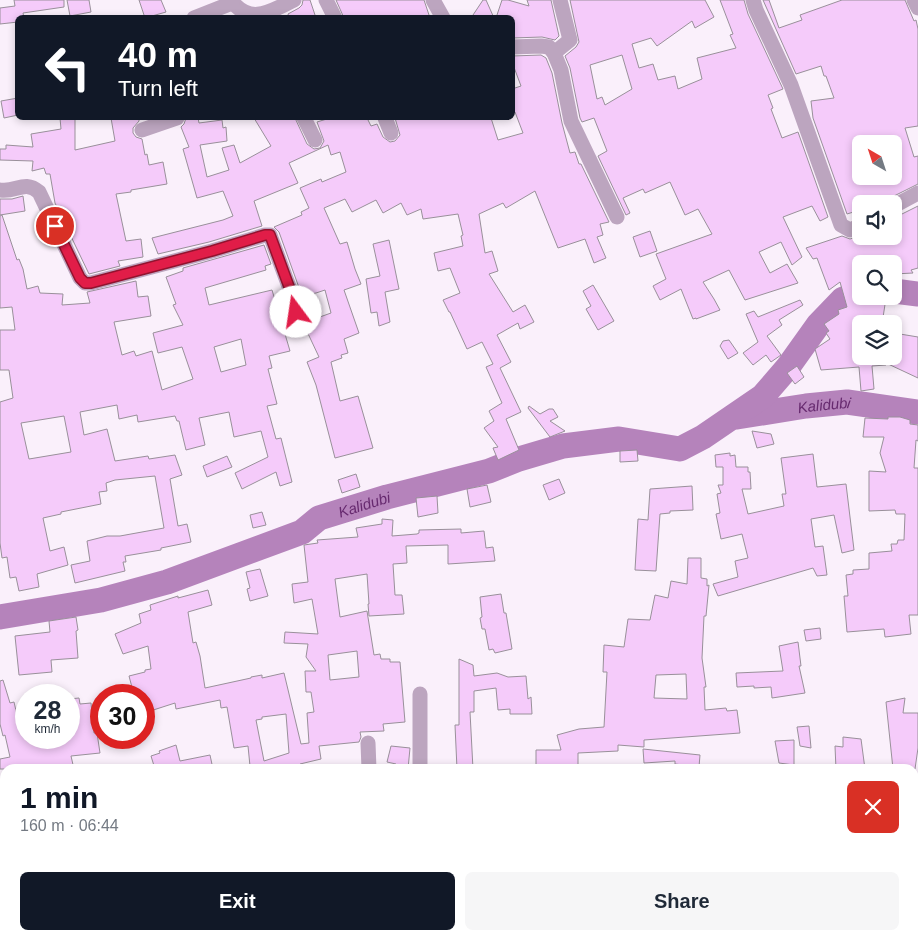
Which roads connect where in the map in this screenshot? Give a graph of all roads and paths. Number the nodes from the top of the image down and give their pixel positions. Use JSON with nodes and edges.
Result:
{"nodes":[{"id":1,"x":294,"y":0,"type":"edge"},
{"id":2,"x":326,"y":0,"type":"edge"},
{"id":3,"x":433,"y":0,"type":"edge"},
{"id":4,"x":560,"y":0,"type":"edge"},
{"id":5,"x":753,"y":0,"type":"edge"},
{"id":6,"x":914,"y":0,"type":"edge"},
{"id":7,"x":231,"y":1,"type":"edge"},
{"id":8,"x":918,"y":8,"type":"edge"},
{"id":9,"x":202,"y":15,"type":"edge"},
{"id":10,"x":256,"y":15,"type":"edge"},
{"id":11,"x":267,"y":15,"type":"edge"},
{"id":12,"x":334,"y":15,"type":"edge"},
{"id":13,"x":441,"y":15,"type":"edge"},
{"id":14,"x":515,"y":47,"type":"edge"},
{"id":15,"x":554,"y":53,"type":"junction"},
{"id":16,"x":171,"y":120,"type":"edge"},
{"id":17,"x":305,"y":120,"type":"edge"},
{"id":18,"x":386,"y":120,"type":"edge"},
{"id":19,"x":142,"y":130,"type":"dead end"},
{"id":20,"x":391,"y":133,"type":"dead end"},
{"id":21,"x":314,"y":140,"type":"dead end"},
{"id":22,"x":0,"y":190,"type":"edge"},
{"id":23,"x":918,"y":192,"type":"edge"},
{"id":24,"x":902,"y":201,"type":"edge"},
{"id":25,"x":617,"y":217,"type":"dead end"},
{"id":26,"x":852,"y":229,"type":"edge"},
{"id":27,"x":296,"y":312,"type":"dead end"},
{"id":28,"x":420,"y":694,"type":"dead end"},
{"id":29,"x":368,"y":743,"type":"dead end"},
{"id":30,"x":369,"y":764,"type":"edge"},
{"id":31,"x":420,"y":764,"type":"edge"}],
"edges":[{"from":1,"to":11,"type":"street"},
{"from":2,"to":12,"type":"street"},
{"from":3,"to":13,"type":"street"},
{"from":4,"to":15,"type":"street"},
{"from":5,"to":26,"type":"street"},
{"from":6,"to":8,"type":"street"},
{"from":7,"to":9,"type":"street"},
{"from":7,"to":10,"type":"street"},
{"from":14,"to":15,"type":"street"},
{"from":15,"to":25,"type":"street"},
{"from":16,"to":19,"type":"street"},
{"from":17,"to":21,"type":"street"},
{"from":18,"to":20,"type":"street"},
{"from":22,"to":27,"type":"street"},
{"from":23,"to":24,"type":"street"},
{"from":28,"to":31,"type":"street"},
{"from":29,"to":30,"type":"street"}]}
